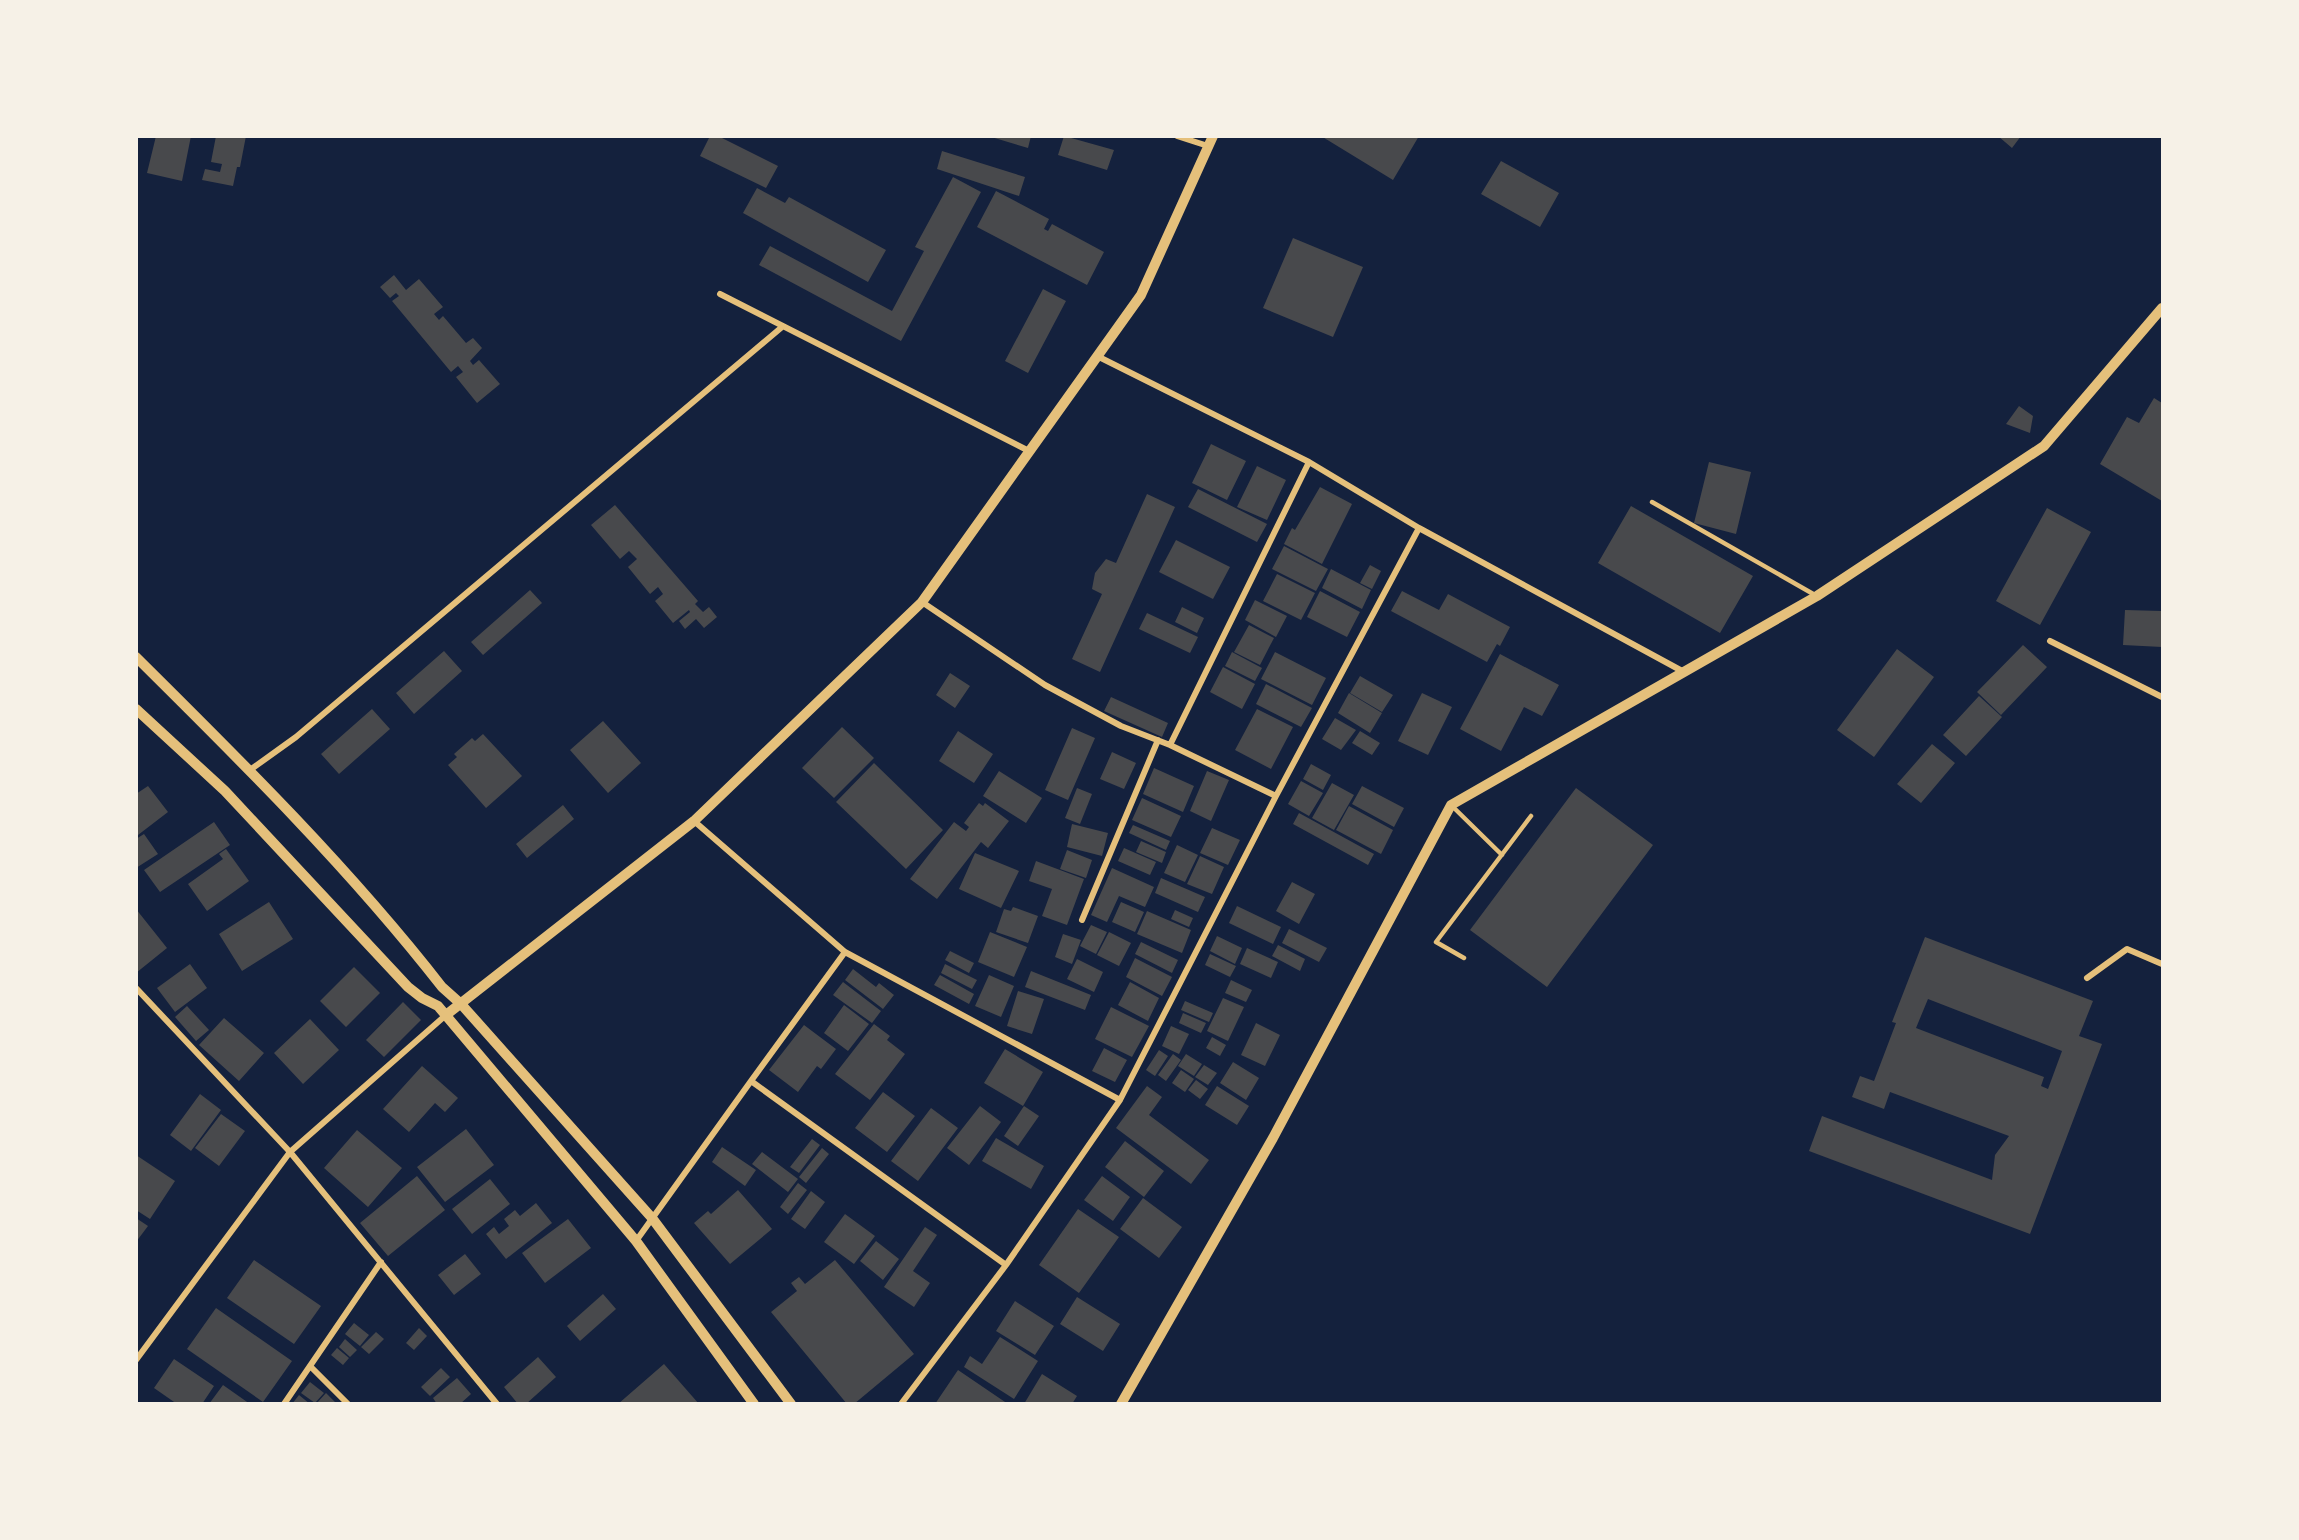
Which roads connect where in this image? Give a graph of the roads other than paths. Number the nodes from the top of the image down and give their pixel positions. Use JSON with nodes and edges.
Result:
{"nodes":[{"id":1,"x":1177,"y":136,"type":"edge"},
{"id":2,"x":1211,"y":141,"type":"edge"},
{"id":3,"x":720,"y":294,"type":"dead end"},
{"id":4,"x":2163,"y":308,"type":"edge"},
{"id":5,"x":782,"y":327,"type":"junction"},
{"id":6,"x":1097,"y":356,"type":"junction"},
{"id":7,"x":1029,"y":451,"type":"junction"},
{"id":8,"x":1310,"y":462,"type":"junction"},
{"id":9,"x":1652,"y":502,"type":"dead end"},
{"id":10,"x":1419,"y":528,"type":"junction"},
{"id":11,"x":1817,"y":596,"type":"junction"},
{"id":12,"x":922,"y":602,"type":"junction"},
{"id":13,"x":2050,"y":641,"type":"dead end"},
{"id":14,"x":136,"y":657,"type":"edge"},
{"id":15,"x":1684,"y":672,"type":"junction"},
{"id":16,"x":2163,"y":697,"type":"edge"},
{"id":17,"x":136,"y":709,"type":"edge"},
{"id":18,"x":1158,"y":740,"type":"junction"},
{"id":19,"x":1170,"y":745,"type":"junction"},
{"id":20,"x":250,"y":770,"type":"junction"},
{"id":21,"x":1276,"y":796,"type":"junction"},
{"id":22,"x":1451,"y":805,"type":"junction"},
{"id":23,"x":1531,"y":816,"type":"dead end"},
{"id":24,"x":694,"y":821,"type":"junction"},
{"id":25,"x":1502,"y":855,"type":"junction"},
{"id":26,"x":1082,"y":920,"type":"dead end"},
{"id":27,"x":845,"y":952,"type":"junction"},
{"id":28,"x":1464,"y":958,"type":"dead end"},
{"id":29,"x":2163,"y":964,"type":"edge"},
{"id":30,"x":2087,"y":978,"type":"dead end"},
{"id":31,"x":136,"y":988,"type":"edge"},
{"id":32,"x":461,"y":1004,"type":"junction"},
{"id":33,"x":446,"y":1016,"type":"junction"},
{"id":34,"x":751,"y":1081,"type":"junction"},
{"id":35,"x":1120,"y":1100,"type":"junction"},
{"id":36,"x":290,"y":1152,"type":"junction"},
{"id":37,"x":652,"y":1218,"type":"junction"},
{"id":38,"x":636,"y":1241,"type":"junction"},
{"id":39,"x":381,"y":1262,"type":"junction"},
{"id":40,"x":1006,"y":1265,"type":"junction"},
{"id":41,"x":136,"y":1360,"type":"edge"},
{"id":42,"x":311,"y":1367,"type":"junction"},
{"id":43,"x":284,"y":1404,"type":"edge"},
{"id":44,"x":348,"y":1404,"type":"edge"},
{"id":45,"x":497,"y":1404,"type":"edge"},
{"id":46,"x":754,"y":1404,"type":"edge"},
{"id":47,"x":791,"y":1404,"type":"edge"},
{"id":48,"x":901,"y":1404,"type":"edge"},
{"id":49,"x":1121,"y":1404,"type":"edge"}],
"edges":[{"from":1,"to":2,"type":"street"},
{"from":2,"to":6,"type":"street"},
{"from":3,"to":5,"type":"street"},
{"from":4,"to":11,"type":"street"},
{"from":5,"to":7,"type":"street"},
{"from":5,"to":20,"type":"street"},
{"from":6,"to":7,"type":"street"},
{"from":6,"to":8,"type":"street"},
{"from":7,"to":12,"type":"street"},
{"from":8,"to":10,"type":"street"},
{"from":8,"to":19,"type":"street"},
{"from":9,"to":11,"type":"lane"},
{"from":10,"to":15,"type":"street"},
{"from":10,"to":21,"type":"street"},
{"from":11,"to":15,"type":"street"},
{"from":12,"to":18,"type":"street"},
{"from":12,"to":24,"type":"street"},
{"from":13,"to":16,"type":"street"},
{"from":14,"to":20,"type":"street"},
{"from":15,"to":22,"type":"street"},
{"from":17,"to":33,"type":"street"},
{"from":18,"to":19,"type":"street"},
{"from":18,"to":26,"type":"street"},
{"from":19,"to":21,"type":"street"},
{"from":20,"to":32,"type":"street"},
{"from":21,"to":35,"type":"street"},
{"from":22,"to":25,"type":"lane"},
{"from":22,"to":49,"type":"street"},
{"from":23,"to":25,"type":"lane"},
{"from":24,"to":27,"type":"street"},
{"from":24,"to":32,"type":"street"},
{"from":25,"to":28,"type":"lane"},
{"from":27,"to":34,"type":"street"},
{"from":27,"to":35,"type":"street"},
{"from":29,"to":30,"type":"street"},
{"from":31,"to":36,"type":"street"},
{"from":32,"to":33,"type":"street"},
{"from":32,"to":37,"type":"street"},
{"from":33,"to":36,"type":"street"},
{"from":33,"to":38,"type":"street"},
{"from":34,"to":37,"type":"street"},
{"from":34,"to":40,"type":"street"},
{"from":35,"to":40,"type":"street"},
{"from":36,"to":39,"type":"street"},
{"from":36,"to":41,"type":"street"},
{"from":37,"to":38,"type":"street"},
{"from":37,"to":47,"type":"street"},
{"from":38,"to":46,"type":"street"},
{"from":39,"to":42,"type":"street"},
{"from":39,"to":45,"type":"street"},
{"from":40,"to":48,"type":"street"},
{"from":42,"to":43,"type":"street"},
{"from":42,"to":44,"type":"street"}]}
